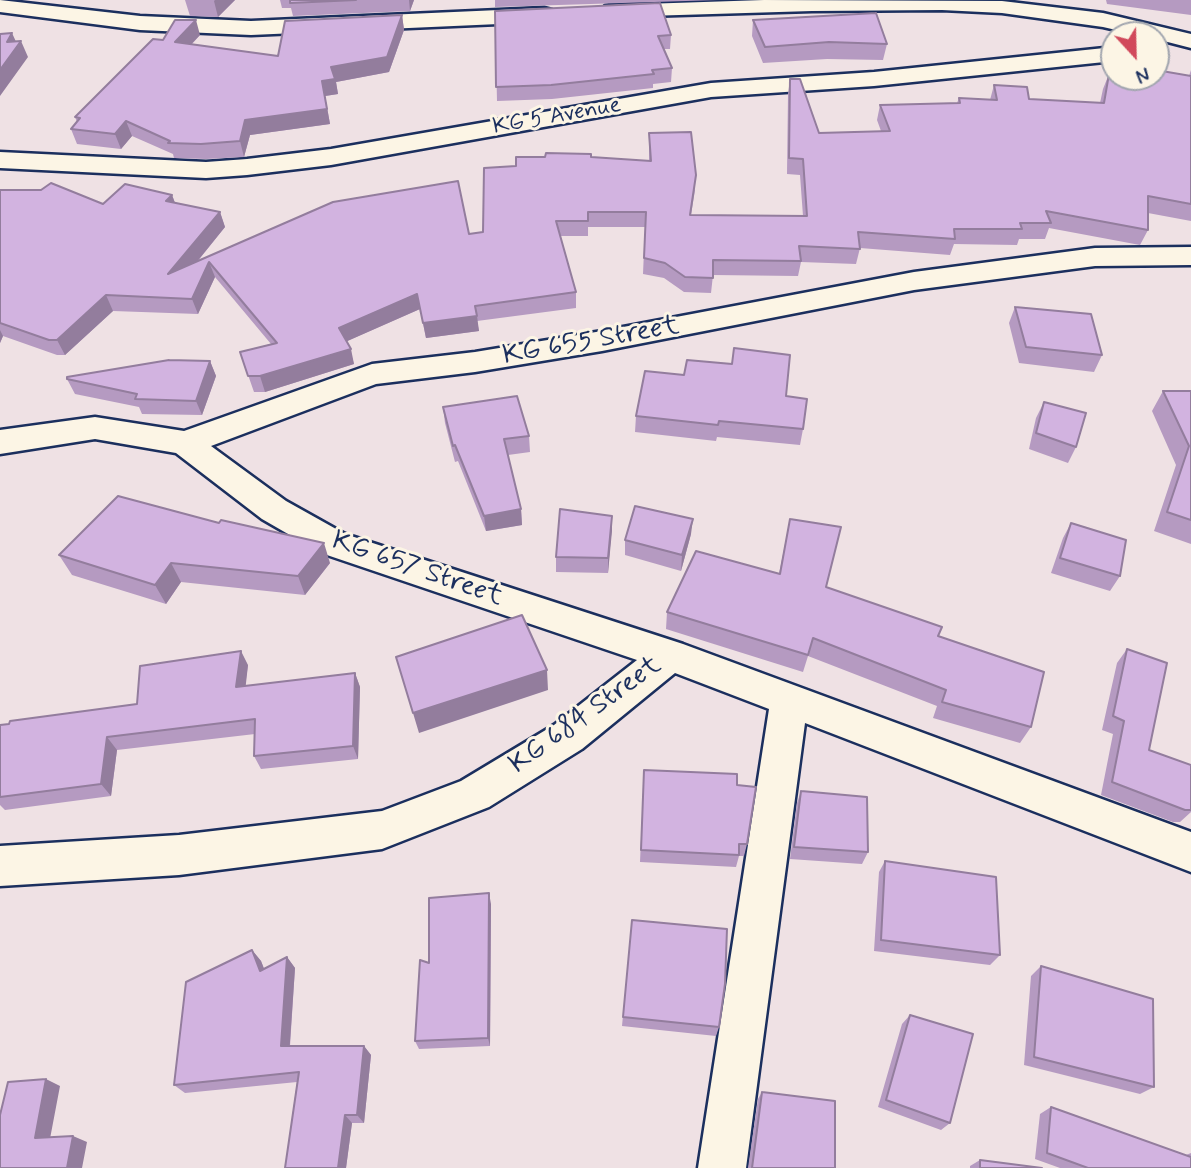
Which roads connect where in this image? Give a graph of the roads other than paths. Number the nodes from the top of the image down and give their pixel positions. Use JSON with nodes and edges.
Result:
{"nodes":[{"id":1,"x":0,"y":6,"type":"edge"},
{"id":2,"x":592,"y":12,"type":"edge"},
{"id":3,"x":564,"y":14,"type":"edge"},
{"id":4,"x":1191,"y":43,"type":"edge"},
{"id":5,"x":1170,"y":47,"type":"edge"},
{"id":6,"x":1100,"y":55,"type":"edge"},
{"id":7,"x":0,"y":160,"type":"edge"},
{"id":8,"x":1191,"y":256,"type":"edge"},
{"id":9,"x":0,"y":442,"type":"edge"},
{"id":10,"x":185,"y":443,"type":"junction"},
{"id":11,"x":670,"y":655,"type":"junction"},
{"id":12,"x":789,"y":699,"type":"junction"},
{"id":13,"x":1191,"y":852,"type":"edge"},
{"id":14,"x":0,"y":866,"type":"edge"},
{"id":15,"x":722,"y":1168,"type":"edge"}],
"edges":[{"from":1,"to":3,"type":"street"},
{"from":2,"to":4,"type":"street"},
{"from":4,"to":5,"type":"street"},
{"from":6,"to":7,"type":"street","name":"KG 5 Avenue"},
{"from":8,"to":10,"type":"street","name":"KG 655 Street"},
{"from":9,"to":10,"type":"street","name":"KG 655 Street"},
{"from":10,"to":11,"type":"street","name":"KG 657 Street"},
{"from":11,"to":12,"type":"street","name":"KG 684 Street"},
{"from":11,"to":14,"type":"street","name":"KG 684 Street"},
{"from":12,"to":13,"type":"street","name":"KG 684 Street"},
{"from":12,"to":15,"type":"street"}]}
